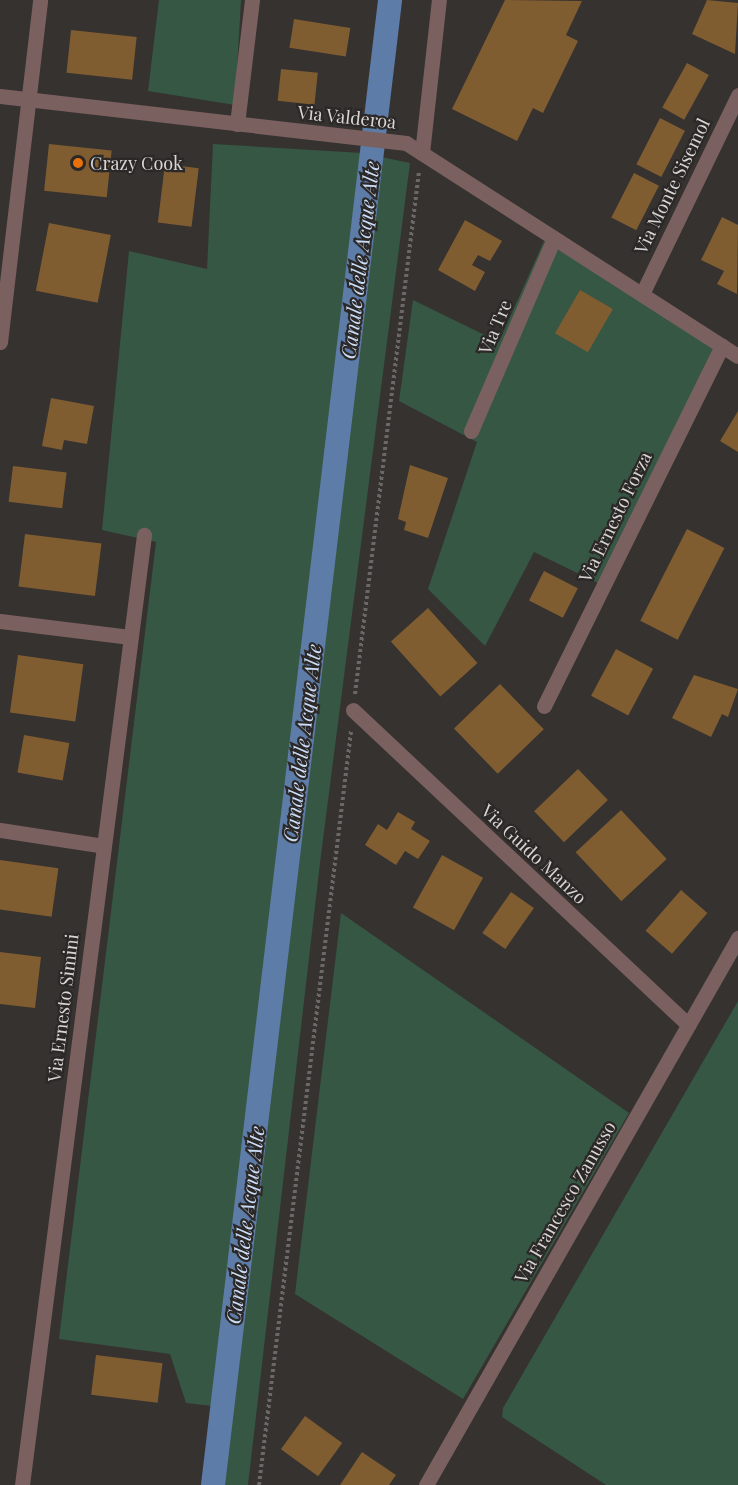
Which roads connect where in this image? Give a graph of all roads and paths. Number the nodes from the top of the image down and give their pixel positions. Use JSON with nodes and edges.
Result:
{"nodes":[{"id":1,"x":40,"y":0,"type":"edge"},
{"id":2,"x":252,"y":0,"type":"edge"},
{"id":3,"x":439,"y":0,"type":"edge"},
{"id":4,"x":738,"y":94,"type":"edge"},
{"id":5,"x":0,"y":96,"type":"edge"},
{"id":6,"x":27,"y":99,"type":"junction"},
{"id":7,"x":237,"y":124,"type":"junction"},
{"id":8,"x":422,"y":153,"type":"junction"},
{"id":9,"x":554,"y":238,"type":"junction"},
{"id":10,"x":642,"y":294,"type":"junction"},
{"id":11,"x":0,"y":342,"type":"edge"},
{"id":12,"x":722,"y":346,"type":"junction"},
{"id":13,"x":738,"y":356,"type":"edge"},
{"id":14,"x":471,"y":431,"type":"dead end"},
{"id":15,"x":144,"y":536,"type":"dead end"},
{"id":16,"x":0,"y":621,"type":"edge"},
{"id":17,"x":130,"y":637,"type":"junction"},
{"id":18,"x":544,"y":706,"type":"dead end"},
{"id":19,"x":353,"y":710,"type":"junction"},
{"id":20,"x":0,"y":830,"type":"edge"},
{"id":21,"x":104,"y":846,"type":"junction"},
{"id":22,"x":738,"y":938,"type":"edge"},
{"id":23,"x":688,"y":1025,"type":"junction"},
{"id":24,"x":22,"y":1485,"type":"edge"},
{"id":25,"x":260,"y":1485,"type":"edge"},
{"id":26,"x":426,"y":1485,"type":"edge"}],
"edges":[{"from":1,"to":6,"type":"street"},
{"from":2,"to":7,"type":"street"},
{"from":3,"to":8,"type":"street"},
{"from":4,"to":10,"type":"street","name":"Via Monte Sisemol"},
{"from":5,"to":6,"type":"street","name":"Via Valderoa"},
{"from":6,"to":7,"type":"street","name":"Via Valderoa"},
{"from":6,"to":11,"type":"street"},
{"from":7,"to":8,"type":"street","name":"Via Valderoa"},
{"from":8,"to":9,"type":"street","name":"Via Valderoa"},
{"from":8,"to":19,"type":"path"},
{"from":9,"to":10,"type":"street","name":"Via Valderoa"},
{"from":9,"to":14,"type":"street","name":"Via Tre"},
{"from":10,"to":12,"type":"street","name":"Via Valderoa"},
{"from":12,"to":13,"type":"street","name":"Via Valderoa"},
{"from":12,"to":18,"type":"street","name":"Via Ernesto Forza"},
{"from":15,"to":17,"type":"street","name":"Via Ernesto Simini"},
{"from":16,"to":17,"type":"street"},
{"from":17,"to":21,"type":"street","name":"Via Ernesto Simini"},
{"from":19,"to":23,"type":"street","name":"Via Guido Manzo"},
{"from":19,"to":25,"type":"path"},
{"from":20,"to":21,"type":"street"},
{"from":21,"to":24,"type":"street","name":"Via Ernesto Simini"},
{"from":22,"to":23,"type":"street","name":"Via Francesco Zanusso"},
{"from":23,"to":26,"type":"street","name":"Via Francesco Zanusso"}]}
